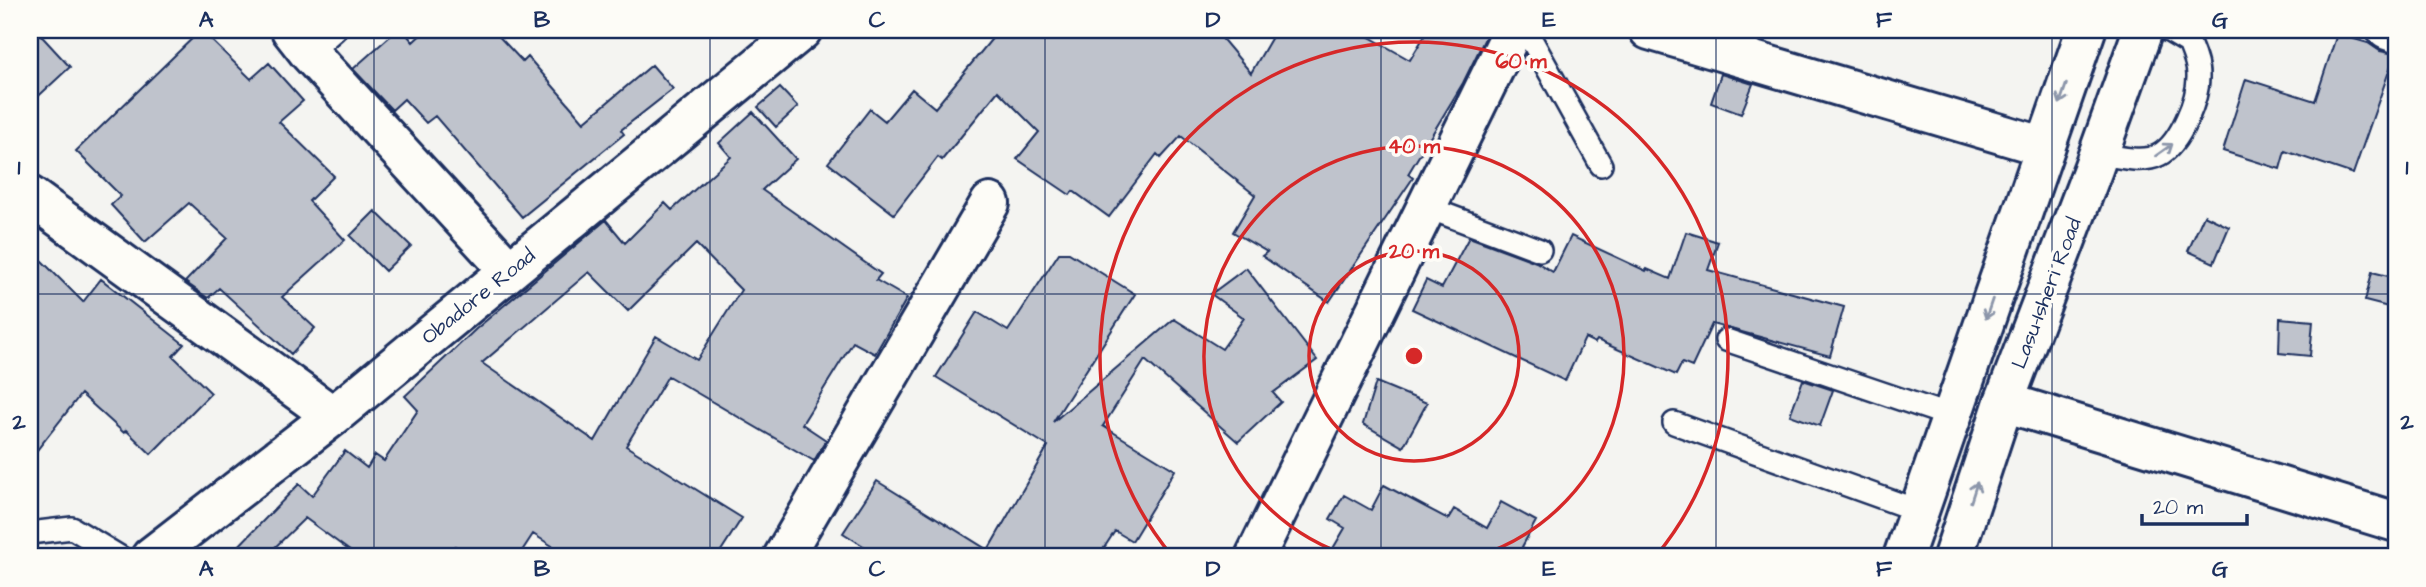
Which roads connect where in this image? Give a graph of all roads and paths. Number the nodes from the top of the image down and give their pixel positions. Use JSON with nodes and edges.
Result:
{"nodes":[{"id":1,"x":802,"y":30,"type":"edge"},
{"id":2,"x":1513,"y":30,"type":"edge"},
{"id":3,"x":1526,"y":30,"type":"edge"},
{"id":4,"x":1649,"y":30,"type":"edge"},
{"id":5,"x":2086,"y":30,"type":"edge"},
{"id":6,"x":2143,"y":30,"type":"edge"},
{"id":7,"x":2167,"y":30,"type":"edge"},
{"id":8,"x":2387,"y":30,"type":"edge"},
{"id":9,"x":2396,"y":33,"type":"edge"},
{"id":10,"x":312,"y":38,"type":"edge"},
{"id":11,"x":2045,"y":147,"type":"junction"},
{"id":12,"x":2099,"y":155,"type":"junction"},
{"id":13,"x":1601,"y":165,"type":"dead end"},
{"id":14,"x":30,"y":196,"type":"edge"},
{"id":15,"x":990,"y":203,"type":"dead end"},
{"id":16,"x":1426,"y":207,"type":"junction"},
{"id":17,"x":1540,"y":250,"type":"dead end"},
{"id":18,"x":509,"y":270,"type":"junction"},
{"id":19,"x":1726,"y":340,"type":"dead end"},
{"id":20,"x":2004,"y":402,"type":"junction"},
{"id":21,"x":333,"y":416,"type":"junction"},
{"id":22,"x":1953,"y":417,"type":"junction"},
{"id":23,"x":1674,"y":423,"type":"dead end"},
{"id":24,"x":1919,"y":512,"type":"junction"},
{"id":25,"x":2396,"y":522,"type":"edge"},
{"id":26,"x":30,"y":533,"type":"edge"},
{"id":27,"x":120,"y":557,"type":"edge"},
{"id":28,"x":151,"y":557,"type":"edge"},
{"id":29,"x":783,"y":557,"type":"edge"},
{"id":30,"x":1255,"y":557,"type":"edge"},
{"id":31,"x":1903,"y":557,"type":"edge"},
{"id":32,"x":1953,"y":557,"type":"edge"}],
"edges":[{"from":1,"to":18,"type":"street","name":"Obadore Road"},
{"from":2,"to":16,"type":"street"},
{"from":3,"to":13,"type":"lane"},
{"from":4,"to":11,"type":"street"},
{"from":5,"to":11,"type":"street","one_way":true},
{"from":6,"to":12,"type":"street","name":"Lasu-Isheri Road"},
{"from":12,"to":7,"type":"lane","one_way":true},
{"from":8,"to":9,"type":"street"},
{"from":10,"to":18,"type":"street"},
{"from":11,"to":22,"type":"street","one_way":true},
{"from":12,"to":20,"type":"street","name":"Lasu-Isheri Road"},
{"from":14,"to":21,"type":"street"},
{"from":15,"to":29,"type":"street"},
{"from":16,"to":17,"type":"lane"},
{"from":16,"to":30,"type":"street"},
{"from":18,"to":21,"type":"street","name":"Obadore Road"},
{"from":19,"to":22,"type":"lane"},
{"from":20,"to":25,"type":"street"},
{"from":32,"to":20,"type":"street","name":"Lasu-Isheri Road","one_way":true},
{"from":21,"to":28,"type":"street","name":"Obadore Road"},
{"from":22,"to":24,"type":"street"},
{"from":23,"to":24,"type":"lane"},
{"from":24,"to":31,"type":"street"},
{"from":26,"to":27,"type":"lane"}]}
